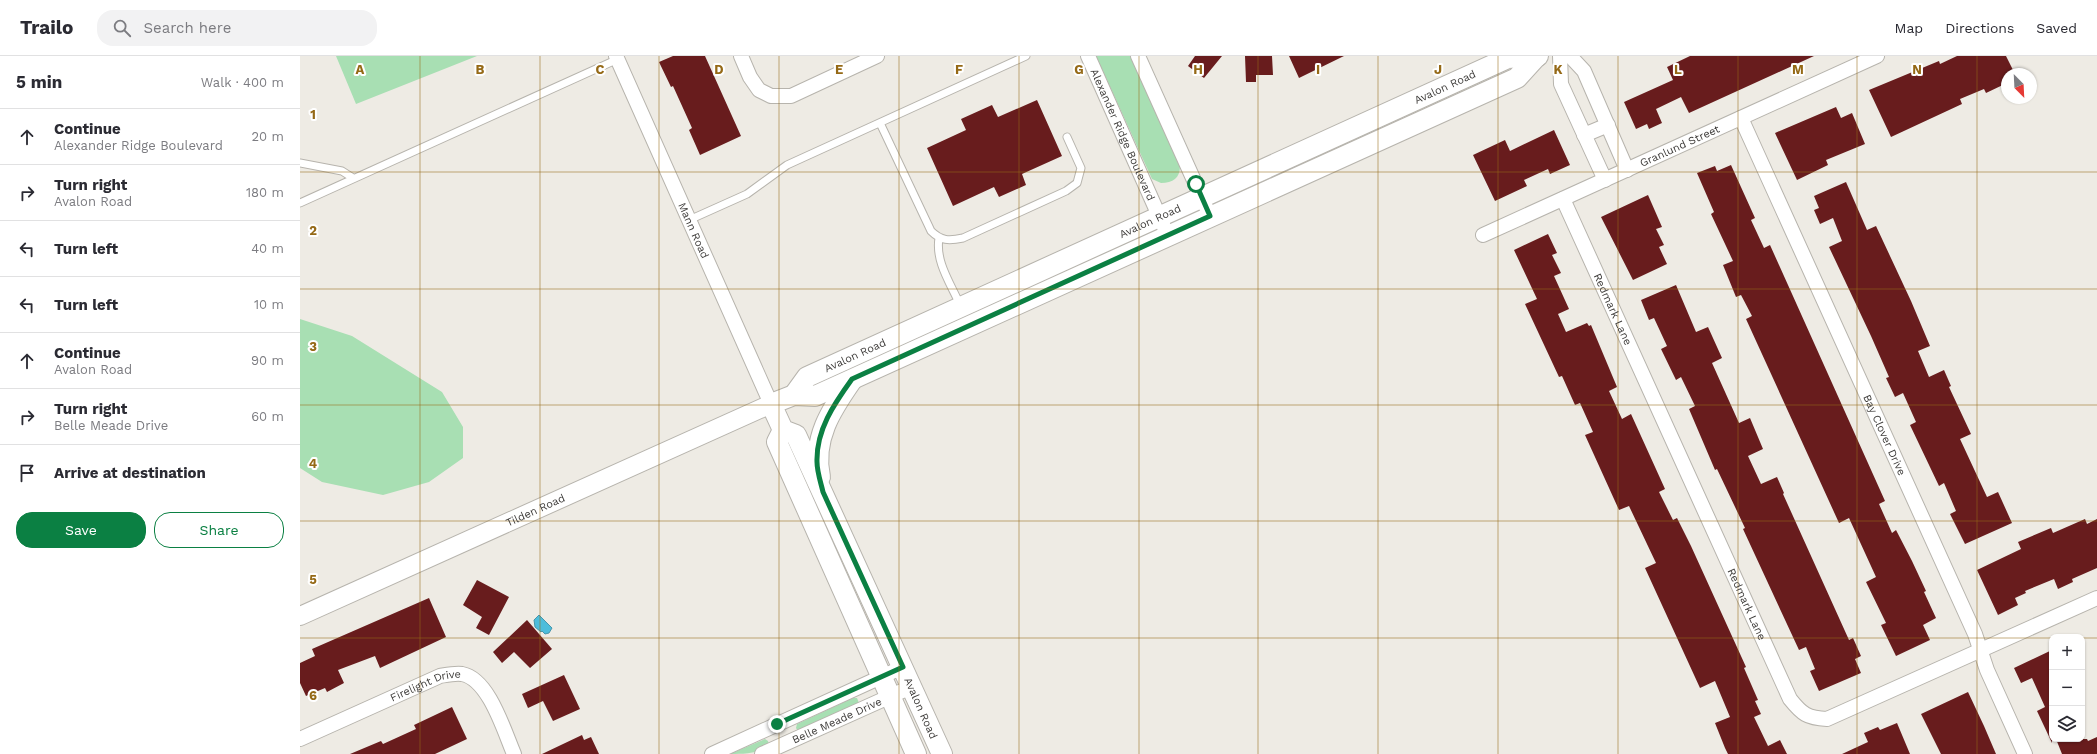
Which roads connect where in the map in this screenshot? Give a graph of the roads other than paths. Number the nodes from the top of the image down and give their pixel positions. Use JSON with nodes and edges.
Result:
{"nodes":[{"id":1,"x":741,"y":56,"type":"edge"},
{"id":2,"x":877,"y":56,"type":"edge"},
{"id":3,"x":1026,"y":56,"type":"edge"},
{"id":4,"x":1088,"y":56,"type":"edge"},
{"id":5,"x":1138,"y":56,"type":"edge"},
{"id":6,"x":1538,"y":56,"type":"edge"},
{"id":7,"x":1560,"y":56,"type":"edge"},
{"id":8,"x":1570,"y":56,"type":"edge"},
{"id":9,"x":1877,"y":56,"type":"edge"},
{"id":10,"x":617,"y":57,"type":"edge"},
{"id":11,"x":1741,"y":118,"type":"junction"},
{"id":12,"x":880,"y":123,"type":"junction"},
{"id":13,"x":1608,"y":125,"type":"junction"},
{"id":14,"x":1584,"y":135,"type":"junction"},
{"id":15,"x":1068,"y":137,"type":"dead end"},
{"id":16,"x":300,"y":163,"type":"edge"},
{"id":17,"x":1627,"y":170,"type":"junction"},
{"id":18,"x":353,"y":178,"type":"junction"},
{"id":19,"x":1605,"y":180,"type":"junction"},
{"id":20,"x":1202,"y":197,"type":"junction"},
{"id":21,"x":1563,"y":199,"type":"junction"},
{"id":22,"x":300,"y":202,"type":"edge"},
{"id":23,"x":1159,"y":216,"type":"junction"},
{"id":24,"x":1210,"y":216,"type":"junction"},
{"id":25,"x":689,"y":220,"type":"junction"},
{"id":26,"x":1168,"y":236,"type":"junction"},
{"id":27,"x":1483,"y":236,"type":"dead end"},
{"id":28,"x":939,"y":238,"type":"junction"},
{"id":29,"x":961,"y":306,"type":"junction"},
{"id":30,"x":852,"y":379,"type":"junction"},
{"id":31,"x":794,"y":394,"type":"junction"},
{"id":32,"x":771,"y":404,"type":"junction"},
{"id":33,"x":783,"y":430,"type":"junction"},
{"id":34,"x":823,"y":492,"type":"junction"},
{"id":35,"x":2097,"y":598,"type":"edge"},
{"id":36,"x":300,"y":616,"type":"edge"},
{"id":37,"x":1981,"y":651,"type":"junction"},
{"id":38,"x":903,"y":667,"type":"junction"},
{"id":39,"x":881,"y":678,"type":"junction"},
{"id":40,"x":911,"y":687,"type":"junction"},
{"id":41,"x":890,"y":697,"type":"junction"},
{"id":42,"x":777,"y":724,"type":"junction"},
{"id":43,"x":300,"y":739,"type":"edge"},
{"id":44,"x":785,"y":744,"type":"junction"},
{"id":45,"x":514,"y":754,"type":"edge"},
{"id":46,"x":712,"y":754,"type":"edge"},
{"id":47,"x":762,"y":754,"type":"edge"},
{"id":48,"x":916,"y":754,"type":"edge"},
{"id":49,"x":942,"y":754,"type":"edge"},
{"id":50,"x":2025,"y":754,"type":"edge"}],
"edges":[{"from":1,"to":2,"type":"street"},
{"from":3,"to":12,"type":"lane"},
{"from":4,"to":23,"type":"street","name":"Alexander Ridge Boulevard"},
{"from":5,"to":20,"type":"street"},
{"from":6,"to":20,"type":"main road","name":"Avalon Road"},
{"from":6,"to":24,"type":"main road","name":"Avalon Road"},
{"from":7,"to":14,"type":"street"},
{"from":8,"to":13,"type":"street"},
{"from":9,"to":11,"type":"street","name":"Granlund Street"},
{"from":10,"to":18,"type":"lane"},
{"from":10,"to":25,"type":"street","name":"Mann Road"},
{"from":11,"to":17,"type":"street","name":"Granlund Street"},
{"from":11,"to":37,"type":"street","name":"Bay Clover Drive"},
{"from":12,"to":25,"type":"lane"},
{"from":12,"to":28,"type":"lane"},
{"from":13,"to":14,"type":"street"},
{"from":13,"to":17,"type":"street"},
{"from":14,"to":19,"type":"street"},
{"from":15,"to":28,"type":"lane"},
{"from":16,"to":18,"type":"lane"},
{"from":17,"to":19,"type":"street","name":"Granlund Street"},
{"from":18,"to":22,"type":"lane"},
{"from":19,"to":21,"type":"street","name":"Granlund Street"},
{"from":20,"to":23,"type":"main road","name":"Avalon Road"},
{"from":20,"to":24,"type":"street"},
{"from":21,"to":27,"type":"street","name":"Granlund Street"},
{"from":21,"to":37,"type":"street","name":"Redmark Lane"},
{"from":23,"to":26,"type":"street","name":"Alexander Ridge Boulevard"},
{"from":23,"to":29,"type":"main road","name":"Avalon Road"},
{"from":24,"to":26,"type":"main road","name":"Avalon Road"},
{"from":25,"to":32,"type":"street","name":"Mann Road"},
{"from":26,"to":30,"type":"main road","name":"Avalon Road"},
{"from":28,"to":29,"type":"lane"},
{"from":29,"to":31,"type":"main road","name":"Avalon Road"},
{"from":30,"to":31,"type":"main road","name":"Avalon Road"},
{"from":30,"to":34,"type":"main road"},
{"from":31,"to":32,"type":"main road","name":"Avalon Road"},
{"from":32,"to":33,"type":"main road"},
{"from":32,"to":36,"type":"street","name":"Tilden Road"},
{"from":33,"to":34,"type":"main road","name":"Avalon Road"},
{"from":33,"to":39,"type":"main road"},
{"from":34,"to":38,"type":"main road","name":"Avalon Road"},
{"from":35,"to":37,"type":"street","name":"Redmark Lane"},
{"from":37,"to":50,"type":"street","name":"Bay Clover Drive"},
{"from":38,"to":39,"type":"street","name":"Belle Meade Drive"},
{"from":38,"to":40,"type":"main road","name":"Avalon Road"},
{"from":39,"to":41,"type":"main road"},
{"from":39,"to":42,"type":"street","name":"Belle Meade Drive"},
{"from":40,"to":41,"type":"street","name":"Belle Meade Drive"},
{"from":40,"to":49,"type":"main road","name":"Avalon Road"},
{"from":41,"to":44,"type":"street","name":"Belle Meade Drive"},
{"from":41,"to":48,"type":"main road"},
{"from":42,"to":44,"type":"street"},
{"from":42,"to":46,"type":"street","name":"Belle Meade Drive"},
{"from":43,"to":45,"type":"street","name":"Firelight Drive"},
{"from":44,"to":47,"type":"street","name":"Belle Meade Drive"}]}
